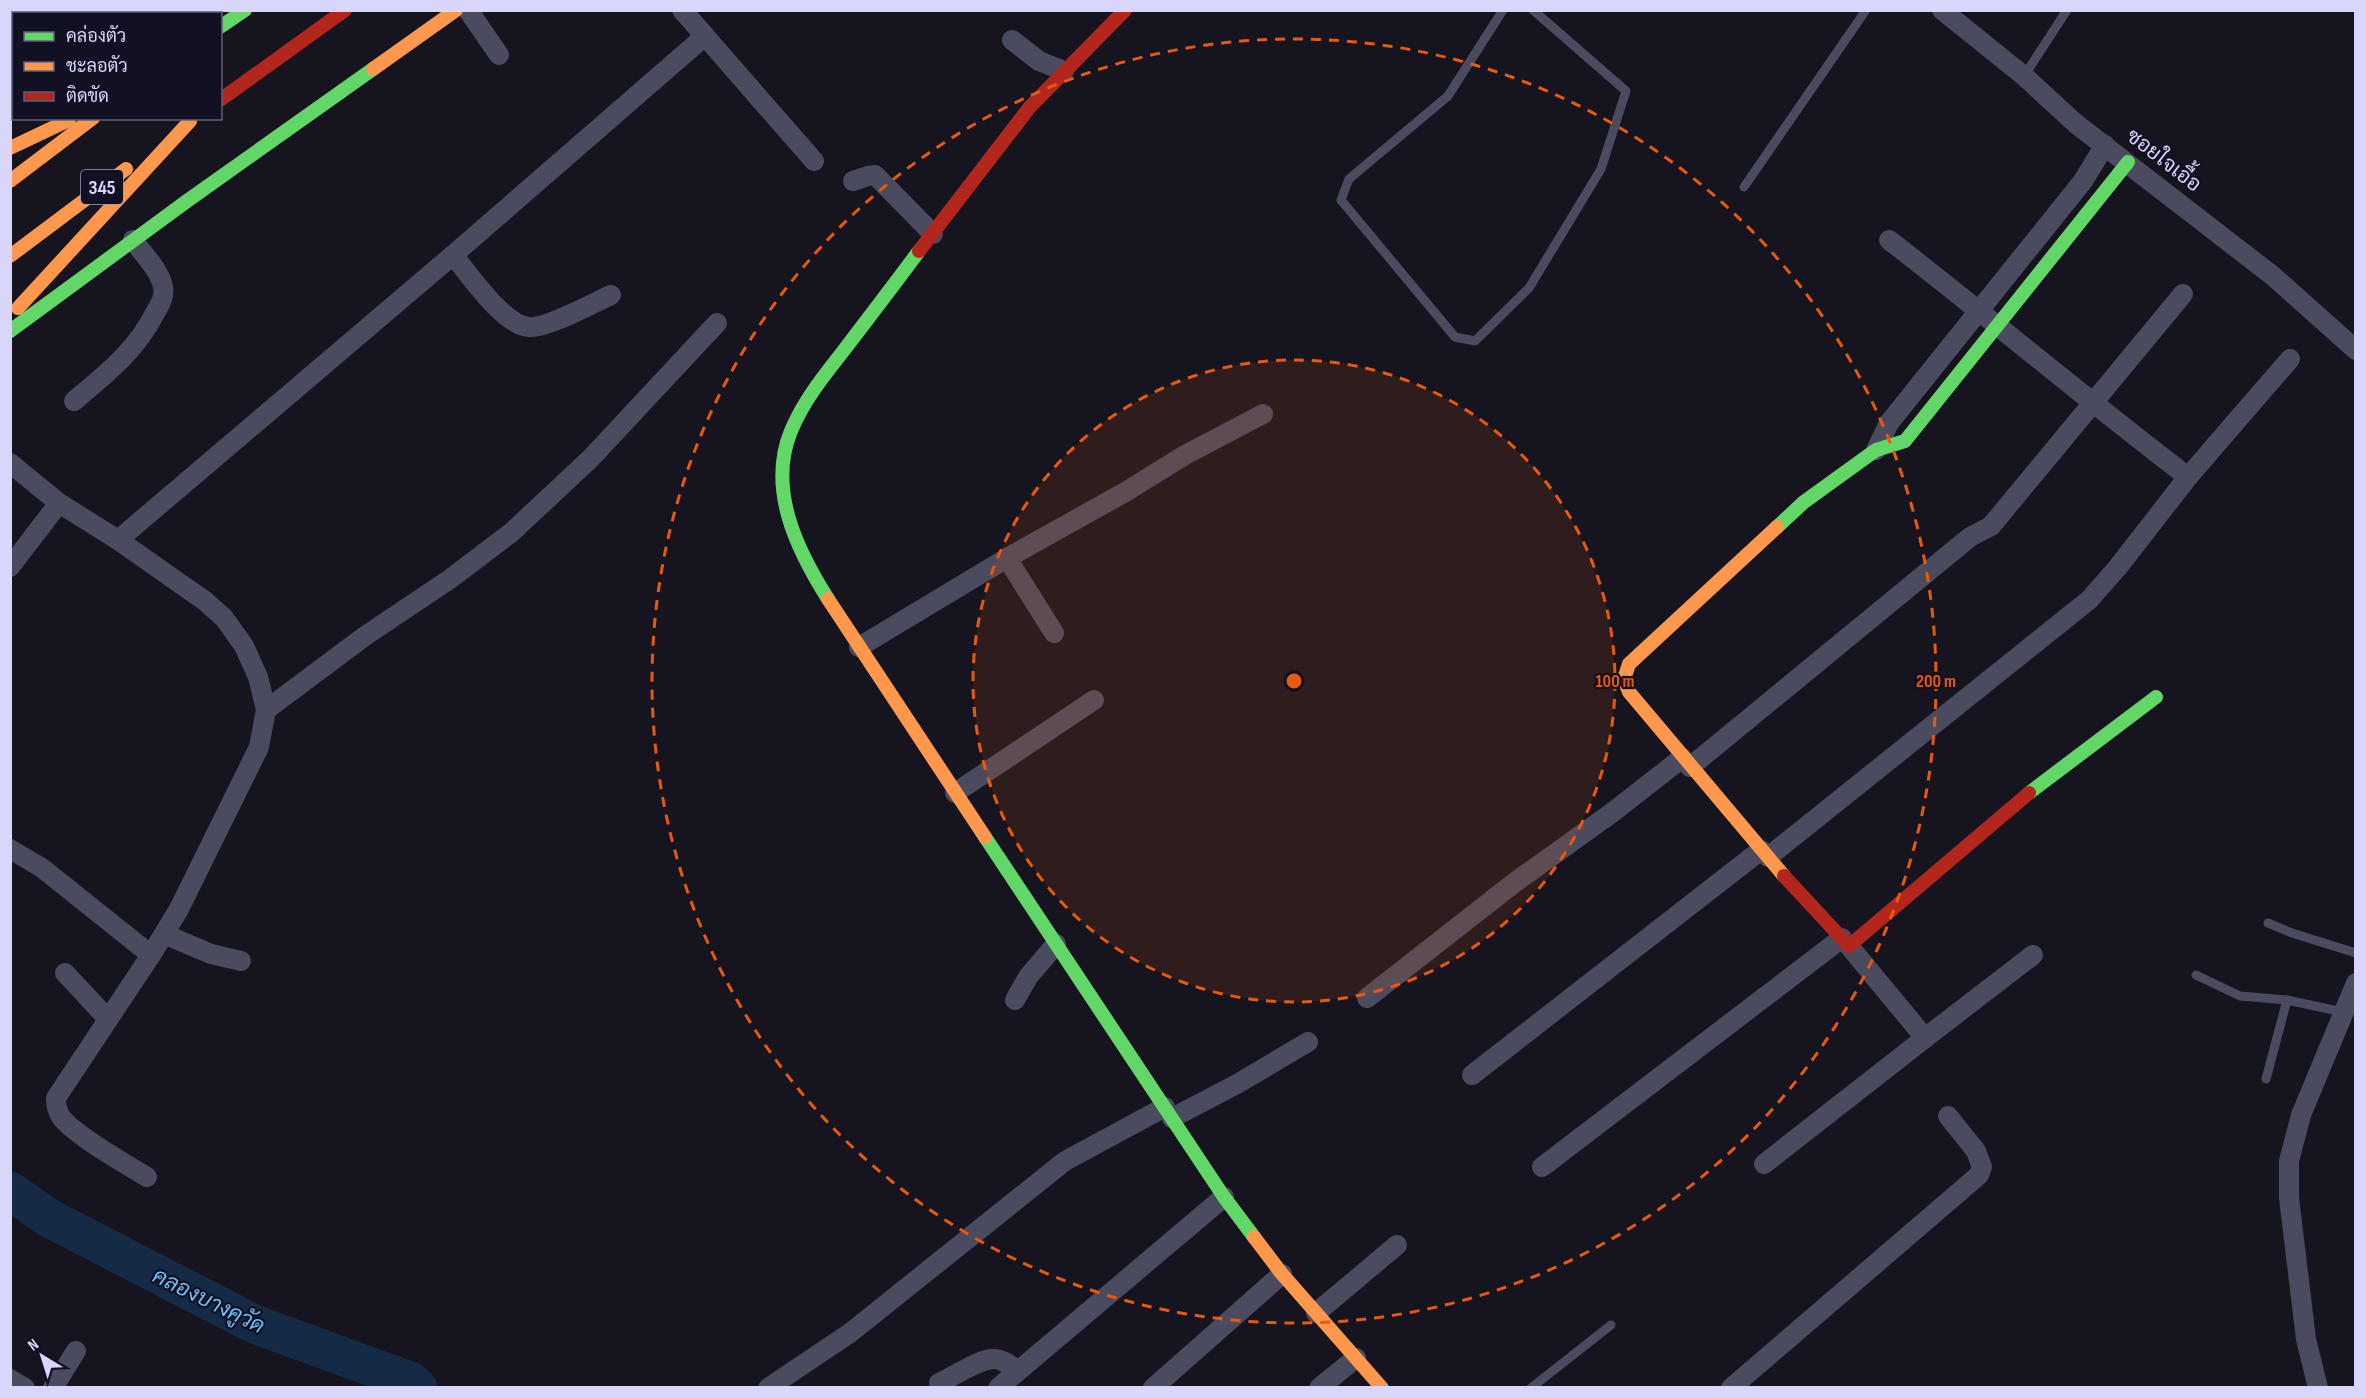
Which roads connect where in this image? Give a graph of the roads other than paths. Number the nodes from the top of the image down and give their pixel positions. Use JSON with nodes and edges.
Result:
{"nodes":[{"id":1,"x":244,"y":10,"type":"edge"},
{"id":2,"x":345,"y":10,"type":"edge"},
{"id":3,"x":456,"y":10,"type":"edge"},
{"id":4,"x":468,"y":10,"type":"edge"},
{"id":5,"x":682,"y":10,"type":"edge"},
{"id":6,"x":1125,"y":10,"type":"edge"},
{"id":7,"x":1503,"y":10,"type":"edge"},
{"id":8,"x":1533,"y":10,"type":"edge"},
{"id":9,"x":1866,"y":10,"type":"edge"},
{"id":10,"x":1942,"y":10,"type":"edge"},
{"id":11,"x":2067,"y":10,"type":"edge"},
{"id":12,"x":222,"y":26,"type":"edge"},
{"id":13,"x":705,"y":36,"type":"junction"},
{"id":14,"x":1012,"y":40,"type":"dead end"},
{"id":15,"x":499,"y":55,"type":"dead end"},
{"id":16,"x":1064,"y":71,"type":"junction"},
{"id":17,"x":2024,"y":76,"type":"junction"},
{"id":18,"x":222,"y":99,"type":"edge"},
{"id":19,"x":68,"y":120,"type":"edge"},
{"id":20,"x":90,"y":120,"type":"edge"},
{"id":21,"x":192,"y":120,"type":"edge"},
{"id":22,"x":2105,"y":145,"type":"junction"},
{"id":23,"x":10,"y":148,"type":"edge"},
{"id":24,"x":814,"y":161,"type":"dead end"},
{"id":25,"x":2128,"y":162,"type":"junction"},
{"id":26,"x":10,"y":181,"type":"edge"},
{"id":27,"x":854,"y":181,"type":"dead end"},
{"id":28,"x":1744,"y":187,"type":"dead end"},
{"id":29,"x":933,"y":234,"type":"junction"},
{"id":30,"x":133,"y":240,"type":"junction"},
{"id":31,"x":1889,"y":240,"type":"dead end"},
{"id":32,"x":453,"y":255,"type":"junction"},
{"id":33,"x":10,"y":256,"type":"edge"},
{"id":34,"x":2183,"y":294,"type":"dead end"},
{"id":35,"x":611,"y":295,"type":"dead end"},
{"id":36,"x":1979,"y":310,"type":"junction"},
{"id":37,"x":10,"y":316,"type":"edge"},
{"id":38,"x":717,"y":323,"type":"dead end"},
{"id":39,"x":1998,"y":324,"type":"junction"},
{"id":40,"x":10,"y":331,"type":"edge"},
{"id":41,"x":2355,"y":350,"type":"edge"},
{"id":42,"x":2290,"y":359,"type":"dead end"},
{"id":43,"x":74,"y":401,"type":"dead end"},
{"id":44,"x":2092,"y":404,"type":"junction"},
{"id":45,"x":1263,"y":414,"type":"dead end"},
{"id":46,"x":1876,"y":450,"type":"junction"},
{"id":47,"x":11,"y":464,"type":"edge"},
{"id":48,"x":2188,"y":477,"type":"junction"},
{"id":49,"x":59,"y":503,"type":"junction"},
{"id":50,"x":118,"y":540,"type":"junction"},
{"id":51,"x":1007,"y":558,"type":"junction"},
{"id":52,"x":10,"y":567,"type":"edge"},
{"id":53,"x":1054,"y":633,"type":"dead end"},
{"id":54,"x":859,"y":647,"type":"junction"},
{"id":55,"x":2156,"y":697,"type":"dead end"},
{"id":56,"x":1094,"y":700,"type":"dead end"},
{"id":57,"x":266,"y":710,"type":"junction"},
{"id":58,"x":1686,"y":762,"type":"junction"},
{"id":59,"x":955,"y":793,"type":"junction"},
{"id":60,"x":10,"y":849,"type":"edge"},
{"id":61,"x":1764,"y":853,"type":"junction"},
{"id":62,"x":2268,"y":923,"type":"dead end"},
{"id":63,"x":164,"y":934,"type":"junction"},
{"id":64,"x":1845,"y":942,"type":"junction"},
{"id":65,"x":1056,"y":944,"type":"junction"},
{"id":66,"x":2355,"y":953,"type":"edge"},
{"id":67,"x":2033,"y":954,"type":"dead end"},
{"id":68,"x":151,"y":955,"type":"junction"},
{"id":69,"x":241,"y":961,"type":"dead end"},
{"id":70,"x":64,"y":973,"type":"dead end"},
{"id":71,"x":2196,"y":975,"type":"dead end"},
{"id":72,"x":2355,"y":983,"type":"edge"},
{"id":73,"x":1367,"y":998,"type":"dead end"},
{"id":74,"x":1015,"y":1000,"type":"dead end"},
{"id":75,"x":2287,"y":1000,"type":"junction"},
{"id":76,"x":2343,"y":1012,"type":"junction"},
{"id":77,"x":108,"y":1019,"type":"junction"},
{"id":78,"x":1924,"y":1038,"type":"junction"},
{"id":79,"x":1308,"y":1042,"type":"dead end"},
{"id":80,"x":1472,"y":1075,"type":"dead end"},
{"id":81,"x":2266,"y":1078,"type":"dead end"},
{"id":82,"x":1168,"y":1113,"type":"junction"},
{"id":83,"x":1948,"y":1116,"type":"dead end"},
{"id":84,"x":1764,"y":1164,"type":"dead end"},
{"id":85,"x":1542,"y":1167,"type":"dead end"},
{"id":86,"x":147,"y":1177,"type":"dead end"},
{"id":87,"x":1224,"y":1197,"type":"junction"},
{"id":88,"x":1397,"y":1245,"type":"dead end"},
{"id":89,"x":1282,"y":1274,"type":"junction"},
{"id":90,"x":1316,"y":1313,"type":"junction"},
{"id":91,"x":1611,"y":1325,"type":"dead end"},
{"id":92,"x":76,"y":1351,"type":"dead end"},
{"id":93,"x":1356,"y":1358,"type":"junction"},
{"id":94,"x":1018,"y":1371,"type":"junction"},
{"id":95,"x":10,"y":1379,"type":"edge"},
{"id":96,"x":939,"y":1383,"type":"dead end"},
{"id":97,"x":25,"y":1388,"type":"edge"},
{"id":98,"x":53,"y":1388,"type":"edge"},
{"id":99,"x":768,"y":1388,"type":"edge"},
{"id":100,"x":999,"y":1388,"type":"edge"},
{"id":101,"x":1154,"y":1388,"type":"edge"},
{"id":102,"x":1319,"y":1388,"type":"edge"},
{"id":103,"x":1382,"y":1388,"type":"edge"},
{"id":104,"x":1531,"y":1388,"type":"edge"},
{"id":105,"x":1731,"y":1388,"type":"edge"},
{"id":106,"x":2318,"y":1388,"type":"edge"}],
"edges":[{"from":1,"to":12,"type":"street"},
{"from":2,"to":18,"type":"street"},
{"from":3,"to":30,"type":"street"},
{"from":4,"to":15,"type":"street"},
{"from":5,"to":13,"type":"street"},
{"from":6,"to":16,"type":"street"},
{"from":7,"to":8,"type":"lane"},
{"from":9,"to":28,"type":"lane"},
{"from":10,"to":17,"type":"street","name":"ซอยใจเอื้อ"},
{"from":11,"to":17,"type":"lane"},
{"from":13,"to":24,"type":"street"},
{"from":13,"to":32,"type":"street"},
{"from":14,"to":16,"type":"street"},
{"from":16,"to":29,"type":"street"},
{"from":17,"to":22,"type":"street","name":"ซอยใจเอื้อ"},
{"from":19,"to":23,"type":"street"},
{"from":20,"to":26,"type":"street"},
{"from":21,"to":33,"type":"street","number":"345"},
{"from":21,"to":37,"type":"street"},
{"from":22,"to":25,"type":"street","name":"ซอยใจเอื้อ"},
{"from":22,"to":36,"type":"street"},
{"from":25,"to":39,"type":"street"},
{"from":25,"to":41,"type":"street","name":"ซอยใจเอื้อ"},
{"from":27,"to":29,"type":"street"},
{"from":29,"to":54,"type":"street"},
{"from":30,"to":40,"type":"street"},
{"from":30,"to":43,"type":"street"},
{"from":31,"to":36,"type":"street"},
{"from":32,"to":35,"type":"street"},
{"from":32,"to":50,"type":"street"},
{"from":34,"to":44,"type":"street"},
{"from":36,"to":39,"type":"street"},
{"from":36,"to":46,"type":"street"},
{"from":38,"to":57,"type":"street"},
{"from":39,"to":44,"type":"street"},
{"from":39,"to":46,"type":"street"},
{"from":42,"to":48,"type":"street"},
{"from":44,"to":48,"type":"street"},
{"from":44,"to":58,"type":"street"},
{"from":45,"to":51,"type":"street"},
{"from":46,"to":58,"type":"street"},
{"from":47,"to":49,"type":"street"},
{"from":48,"to":61,"type":"street"},
{"from":49,"to":50,"type":"street"},
{"from":49,"to":52,"type":"street"},
{"from":50,"to":57,"type":"street"},
{"from":51,"to":53,"type":"street"},
{"from":51,"to":54,"type":"street"},
{"from":54,"to":59,"type":"street"},
{"from":55,"to":64,"type":"street"},
{"from":56,"to":59,"type":"street"},
{"from":57,"to":63,"type":"street"},
{"from":58,"to":61,"type":"street"},
{"from":58,"to":73,"type":"street"},
{"from":59,"to":65,"type":"street"},
{"from":60,"to":68,"type":"street"},
{"from":61,"to":64,"type":"street"},
{"from":61,"to":80,"type":"street"},
{"from":62,"to":66,"type":"lane"},
{"from":63,"to":68,"type":"street"},
{"from":63,"to":69,"type":"street"},
{"from":64,"to":78,"type":"street"},
{"from":64,"to":85,"type":"street"},
{"from":65,"to":74,"type":"street"},
{"from":65,"to":82,"type":"street"},
{"from":67,"to":78,"type":"street"},
{"from":68,"to":77,"type":"street"},
{"from":70,"to":77,"type":"street"},
{"from":71,"to":75,"type":"lane"},
{"from":72,"to":76,"type":"street"},
{"from":75,"to":76,"type":"lane"},
{"from":75,"to":81,"type":"lane"},
{"from":76,"to":106,"type":"street"},
{"from":77,"to":86,"type":"street"},
{"from":78,"to":84,"type":"street"},
{"from":79,"to":82,"type":"street"},
{"from":82,"to":87,"type":"street"},
{"from":82,"to":99,"type":"street"},
{"from":83,"to":105,"type":"street"},
{"from":87,"to":89,"type":"street"},
{"from":87,"to":94,"type":"street"},
{"from":88,"to":90,"type":"street"},
{"from":89,"to":90,"type":"street"},
{"from":89,"to":101,"type":"street"},
{"from":90,"to":93,"type":"street"},
{"from":91,"to":104,"type":"lane"},
{"from":92,"to":98,"type":"street"},
{"from":93,"to":102,"type":"street"},
{"from":93,"to":103,"type":"street"},
{"from":94,"to":96,"type":"street"},
{"from":94,"to":100,"type":"street"},
{"from":95,"to":97,"type":"street"}]}
